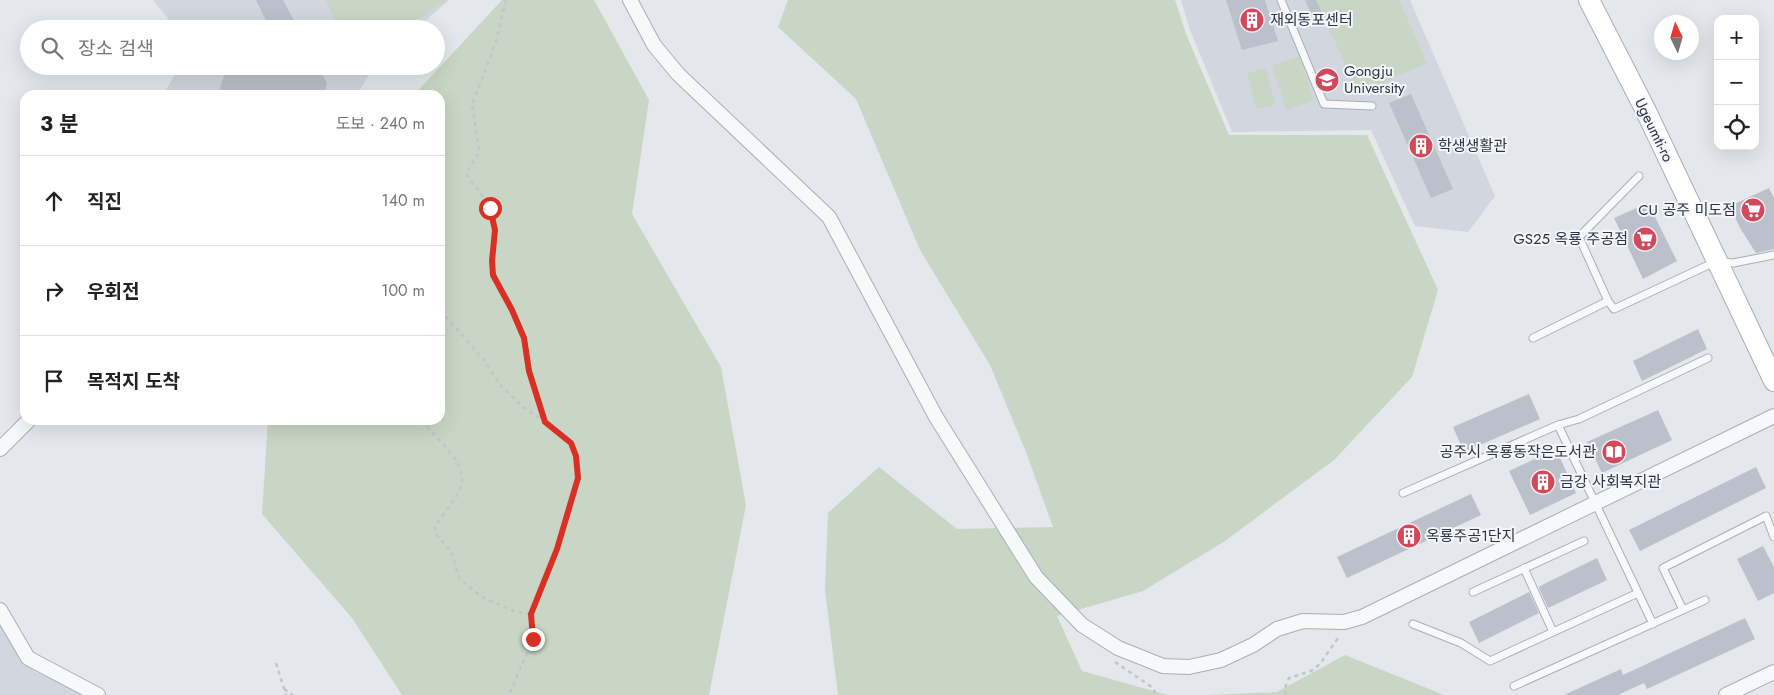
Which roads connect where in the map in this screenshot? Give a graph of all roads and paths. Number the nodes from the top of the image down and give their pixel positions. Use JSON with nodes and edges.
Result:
{"nodes":[{"id":1,"x":506,"y":0,"type":"edge"},
{"id":2,"x":630,"y":0,"type":"edge"},
{"id":3,"x":1281,"y":0,"type":"edge"},
{"id":4,"x":1589,"y":0,"type":"edge"},
{"id":5,"x":1372,"y":106,"type":"dead end"},
{"id":6,"x":1638,"y":176,"type":"dead end"},
{"id":7,"x":1774,"y":255,"type":"edge"},
{"id":8,"x":1717,"y":262,"type":"junction"},
{"id":9,"x":1608,"y":301,"type":"junction"},
{"id":10,"x":445,"y":316,"type":"edge"},
{"id":11,"x":1533,"y":338,"type":"dead end"},
{"id":12,"x":1708,"y":358,"type":"dead end"},
{"id":13,"x":1774,"y":382,"type":"edge"},
{"id":14,"x":1774,"y":416,"type":"edge"},
{"id":15,"x":545,"y":422,"type":"junction"},
{"id":16,"x":24,"y":425,"type":"edge"},
{"id":17,"x":426,"y":425,"type":"edge"},
{"id":18,"x":1558,"y":425,"type":"junction"},
{"id":19,"x":0,"y":448,"type":"edge"},
{"id":20,"x":1404,"y":493,"type":"dead end"},
{"id":21,"x":1595,"y":503,"type":"junction"},
{"id":22,"x":1774,"y":537,"type":"edge"},
{"id":23,"x":1584,"y":540,"type":"dead end"},
{"id":24,"x":1524,"y":568,"type":"junction"},
{"id":25,"x":1473,"y":592,"type":"dead end"},
{"id":26,"x":1638,"y":593,"type":"junction"},
{"id":27,"x":1706,"y":600,"type":"dead end"},
{"id":28,"x":0,"y":610,"type":"edge"},
{"id":29,"x":1683,"y":610,"type":"junction"},
{"id":30,"x":531,"y":614,"type":"junction"},
{"id":31,"x":1344,"y":622,"type":"junction"},
{"id":32,"x":1413,"y":624,"type":"dead end"},
{"id":33,"x":1653,"y":624,"type":"junction"},
{"id":34,"x":1553,"y":632,"type":"junction"},
{"id":35,"x":276,"y":664,"type":"dead end"},
{"id":36,"x":1774,"y":672,"type":"edge"},
{"id":37,"x":1514,"y":686,"type":"dead end"},
{"id":38,"x":284,"y":689,"type":"junction"},
{"id":39,"x":98,"y":695,"type":"edge"},
{"id":40,"x":286,"y":695,"type":"edge"},
{"id":41,"x":293,"y":695,"type":"edge"},
{"id":42,"x":509,"y":695,"type":"edge"},
{"id":43,"x":1286,"y":695,"type":"edge"},
{"id":44,"x":1726,"y":695,"type":"edge"}],
"edges":[{"from":1,"to":15,"type":"path"},
{"from":2,"to":31,"type":"street"},
{"from":3,"to":5,"type":"lane"},
{"from":4,"to":8,"type":"main road","name":"Ugeumti-ro"},
{"from":6,"to":9,"type":"lane"},
{"from":7,"to":8,"type":"lane"},
{"from":8,"to":9,"type":"lane"},
{"from":8,"to":13,"type":"main road","name":"Ugeumti-ro"},
{"from":9,"to":11,"type":"lane"},
{"from":10,"to":15,"type":"path"},
{"from":12,"to":18,"type":"lane"},
{"from":14,"to":21,"type":"street"},
{"from":15,"to":30,"type":"path"},
{"from":16,"to":19,"type":"street"},
{"from":17,"to":30,"type":"path"},
{"from":18,"to":20,"type":"lane"},
{"from":18,"to":21,"type":"lane"},
{"from":21,"to":26,"type":"lane"},
{"from":21,"to":31,"type":"street"},
{"from":22,"to":29,"type":"lane"},
{"from":23,"to":24,"type":"lane"},
{"from":24,"to":25,"type":"lane"},
{"from":24,"to":34,"type":"lane"},
{"from":26,"to":33,"type":"lane"},
{"from":26,"to":34,"type":"lane"},
{"from":27,"to":29,"type":"lane"},
{"from":28,"to":39,"type":"street"},
{"from":29,"to":33,"type":"lane"},
{"from":30,"to":42,"type":"path"},
{"from":31,"to":43,"type":"path"},
{"from":32,"to":34,"type":"lane"},
{"from":33,"to":37,"type":"lane"},
{"from":35,"to":38,"type":"path"},
{"from":36,"to":44,"type":"street"},
{"from":38,"to":40,"type":"path"},
{"from":38,"to":41,"type":"path"}]}
